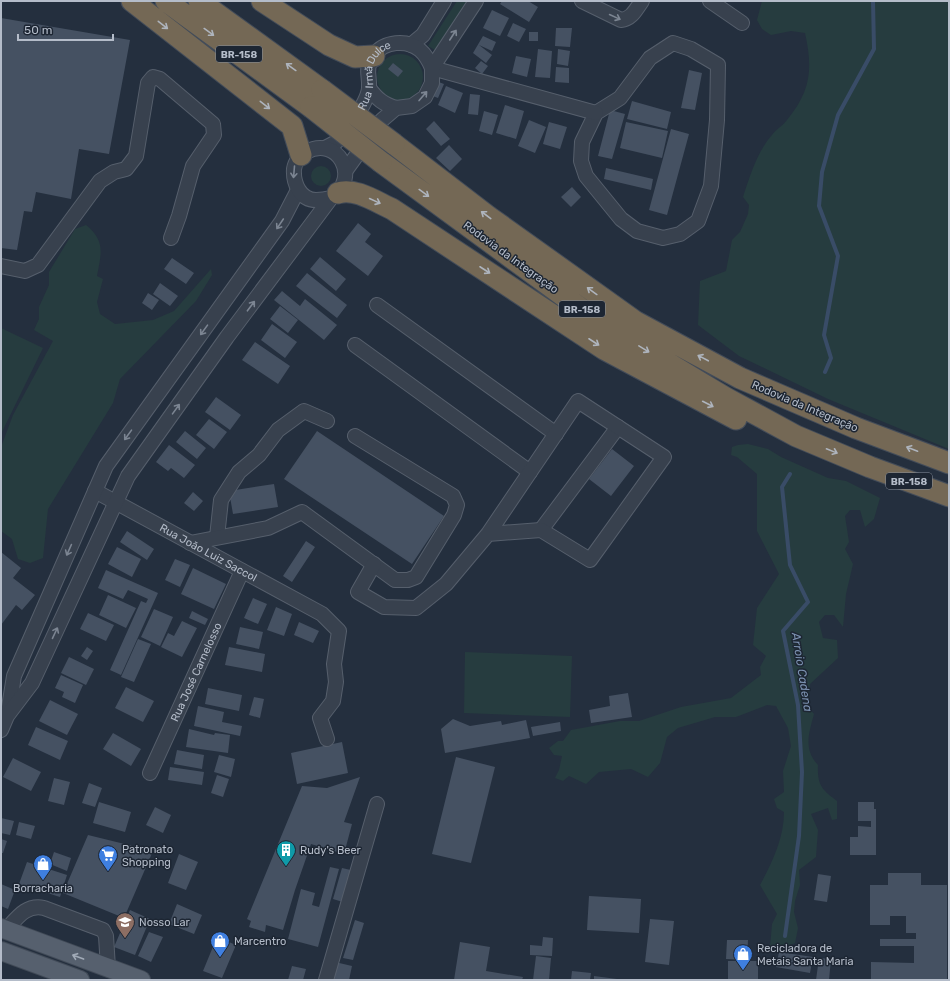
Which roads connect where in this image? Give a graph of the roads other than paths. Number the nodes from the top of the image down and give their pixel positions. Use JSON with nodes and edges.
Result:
{"nodes":[{"id":1,"x":132,"y":1,"type":"edge"},
{"id":2,"x":166,"y":1,"type":"edge"},
{"id":3,"x":199,"y":1,"type":"edge"},
{"id":4,"x":262,"y":1,"type":"edge"},
{"id":5,"x":444,"y":1,"type":"edge"},
{"id":6,"x":476,"y":1,"type":"edge"},
{"id":7,"x":582,"y":1,"type":"edge"},
{"id":8,"x":642,"y":1,"type":"edge"},
{"id":9,"x":710,"y":1,"type":"edge"},
{"id":10,"x":742,"y":22,"type":"dead end"},
{"id":11,"x":411,"y":45,"type":"junction"},
{"id":12,"x":374,"y":56,"type":"junction"},
{"id":13,"x":432,"y":68,"type":"junction"},
{"id":14,"x":369,"y":88,"type":"junction"},
{"id":15,"x":396,"y":108,"type":"junction"},
{"id":16,"x":596,"y":113,"type":"junction"},
{"id":17,"x":325,"y":148,"type":"junction"},
{"id":18,"x":301,"y":155,"type":"junction"},
{"id":19,"x":346,"y":170,"type":"junction"},
{"id":20,"x":298,"y":190,"type":"junction"},
{"id":21,"x":335,"y":196,"type":"junction"},
{"id":22,"x":171,"y":238,"type":"dead end"},
{"id":23,"x":1,"y":266,"type":"edge"},
{"id":24,"x":377,"y":305,"type":"dead end"},
{"id":25,"x":355,"y":345,"type":"dead end"},
{"id":26,"x":327,"y":421,"type":"dead end"},
{"id":27,"x":618,"y":427,"type":"junction"},
{"id":28,"x":556,"y":434,"type":"junction"},
{"id":29,"x":355,"y":436,"type":"dead end"},
{"id":30,"x":796,"y":436,"type":"junction"},
{"id":31,"x":949,"y":463,"type":"edge"},
{"id":32,"x":530,"y":472,"type":"junction"},
{"id":33,"x":95,"y":491,"type":"junction"},
{"id":34,"x":949,"y":496,"type":"edge"},
{"id":35,"x":116,"y":502,"type":"junction"},
{"id":36,"x":541,"y":530,"type":"junction"},
{"id":37,"x":488,"y":534,"type":"junction"},
{"id":38,"x":216,"y":537,"type":"junction"},
{"id":39,"x":190,"y":542,"type":"junction"},
{"id":40,"x":374,"y":564,"type":"junction"},
{"id":41,"x":242,"y":571,"type":"junction"},
{"id":42,"x":4,"y":716,"type":"edge"},
{"id":43,"x":1,"y":730,"type":"edge"},
{"id":44,"x":327,"y":739,"type":"dead end"},
{"id":45,"x":150,"y":773,"type":"dead end"},
{"id":46,"x":377,"y":804,"type":"dead end"},
{"id":47,"x":3,"y":929,"type":"edge"},
{"id":48,"x":1,"y":951,"type":"edge"},
{"id":49,"x":108,"y":968,"type":"junction"},
{"id":50,"x":80,"y":980,"type":"edge"},
{"id":51,"x":141,"y":980,"type":"edge"},
{"id":52,"x":326,"y":980,"type":"edge"}],
"edges":[{"from":1,"to":18,"type":"highway","one_way":true},
{"from":2,"to":30,"type":"highway","name":"Rodovia da Integração","number":"BR-158","one_way":true,"bridge":true},
{"from":31,"to":3,"type":"highway","name":"Rodovia da Integração","number":"BR-158","one_way":true,"bridge":true},
{"from":4,"to":12,"type":"highway"},
{"from":5,"to":11,"type":"street","name":"Rua Irmã Dulce"},
{"from":13,"to":6,"type":"street","one_way":true},
{"from":7,"to":8,"type":"street","one_way":true},
{"from":9,"to":10,"type":"street"},
{"from":11,"to":12,"type":"street","name":"Rua Irmã Dulce"},
{"from":11,"to":13,"type":"street"},
{"from":12,"to":14,"type":"street","name":"Rua Irmã Dulce"},
{"from":15,"to":13,"type":"street","one_way":true},
{"from":13,"to":16,"type":"street"},
{"from":14,"to":15,"type":"street"},
{"from":14,"to":17,"type":"street","name":"Rua Irmã Dulce"},
{"from":15,"to":19,"type":"street"},
{"from":16,"to":16,"type":"street"},
{"from":17,"to":18,"type":"street"},
{"from":17,"to":19,"type":"street"},
{"from":18,"to":20,"type":"street","one_way":true},
{"from":19,"to":21,"type":"street"},
{"from":20,"to":21,"type":"street"},
{"from":20,"to":33,"type":"street","one_way":true},
{"from":21,"to":30,"type":"highway","one_way":true},
{"from":35,"to":21,"type":"street","one_way":true},
{"from":22,"to":23,"type":"street"},
{"from":24,"to":28,"type":"street"},
{"from":25,"to":32,"type":"street"},
{"from":26,"to":38,"type":"street"},
{"from":27,"to":28,"type":"street"},
{"from":27,"to":36,"type":"street"},
{"from":27,"to":36,"type":"street"},
{"from":28,"to":32,"type":"street"},
{"from":29,"to":40,"type":"street"},
{"from":30,"to":34,"type":"highway","name":"Rodovia da Integração","number":"BR-158","one_way":true},
{"from":32,"to":37,"type":"street"},
{"from":33,"to":35,"type":"street","name":"Rua João Luiz Saccol"},
{"from":33,"to":42,"type":"street","one_way":true},
{"from":35,"to":39,"type":"street","name":"Rua João Luiz Saccol"},
{"from":42,"to":35,"type":"street","one_way":true},
{"from":36,"to":37,"type":"street"},
{"from":37,"to":40,"type":"street"},
{"from":38,"to":39,"type":"street"},
{"from":38,"to":40,"type":"street"},
{"from":39,"to":41,"type":"street","name":"Rua João Luiz Saccol"},
{"from":41,"to":44,"type":"street","name":"Rua João Luiz Saccol"},
{"from":41,"to":45,"type":"street","name":"Rua José Carnelosso"},
{"from":42,"to":43,"type":"street"},
{"from":46,"to":52,"type":"street"},
{"from":49,"to":47,"type":"main road","one_way":true},
{"from":47,"to":49,"type":"street"},
{"from":48,"to":50,"type":"main road"},
{"from":49,"to":51,"type":"main road"}]}
